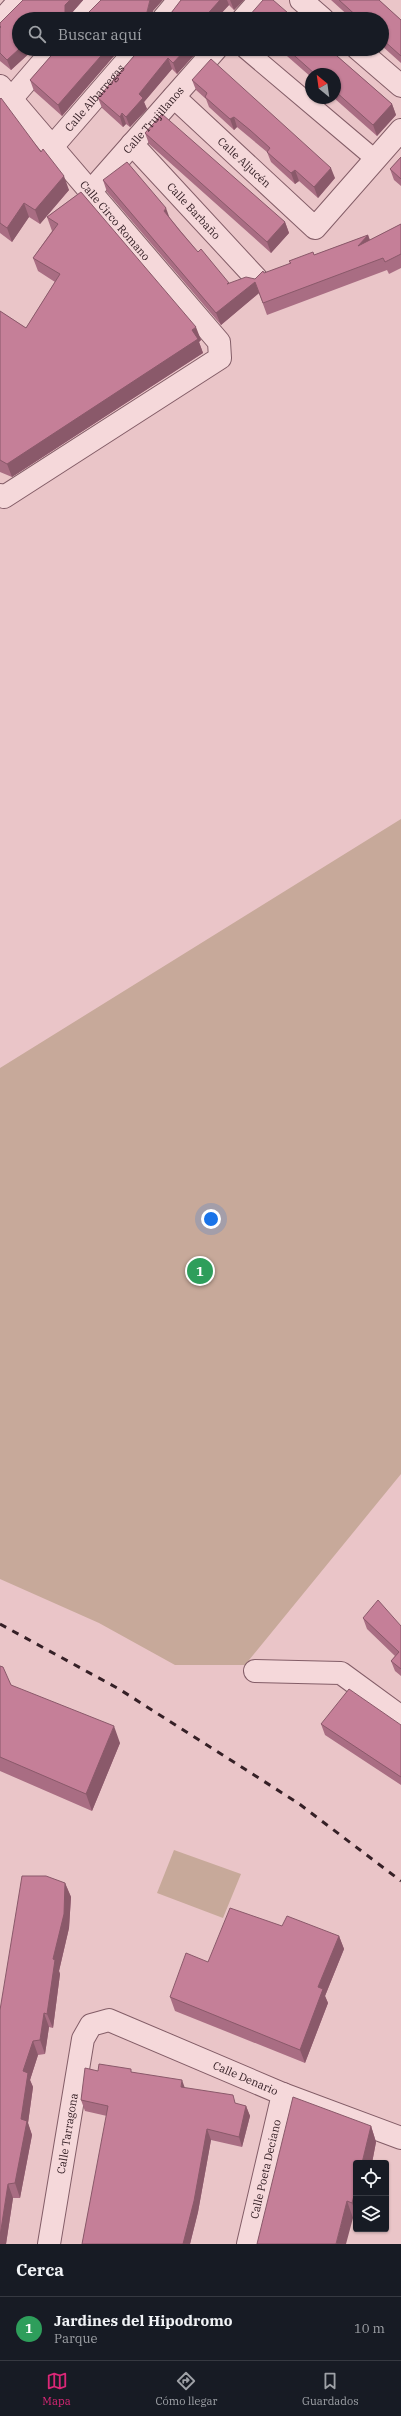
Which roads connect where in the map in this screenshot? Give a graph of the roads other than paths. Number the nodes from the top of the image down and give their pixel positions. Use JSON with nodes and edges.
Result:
{"nodes":[{"id":1,"x":20,"y":0,"type":"edge"},
{"id":2,"x":98,"y":0,"type":"edge"},
{"id":3,"x":179,"y":0,"type":"edge"},
{"id":4,"x":260,"y":0,"type":"edge"},
{"id":5,"x":301,"y":0,"type":"edge"},
{"id":6,"x":87,"y":12,"type":"edge"},
{"id":7,"x":169,"y":12,"type":"edge"},
{"id":8,"x":249,"y":12,"type":"edge"},
{"id":9,"x":316,"y":12,"type":"edge"},
{"id":10,"x":0,"y":22,"type":"edge"},
{"id":11,"x":46,"y":56,"type":"edge"},
{"id":12,"x":131,"y":56,"type":"edge"},
{"id":13,"x":210,"y":56,"type":"edge"},
{"id":14,"x":253,"y":56,"type":"edge"},
{"id":15,"x":366,"y":56,"type":"edge"},
{"id":16,"x":401,"y":86,"type":"edge"},
{"id":17,"x":5,"y":93,"type":"edge"},
{"id":18,"x":174,"y":97,"type":"junction"},
{"id":19,"x":401,"y":130,"type":"edge"},
{"id":20,"x":132,"y":144,"type":"junction"},
{"id":21,"x":52,"y":147,"type":"junction"},
{"id":22,"x":375,"y":159,"type":"junction"},
{"id":23,"x":90,"y":192,"type":"junction"},
{"id":24,"x":256,"y":278,"type":"edge"},
{"id":25,"x":2,"y":496,"type":"edge"},
{"id":26,"x":255,"y":1671,"type":"dead end"},
{"id":27,"x":401,"y":1718,"type":"edge"},
{"id":28,"x":91,"y":2025,"type":"joint"},
{"id":29,"x":283,"y":2094,"type":"junction"},
{"id":30,"x":401,"y":2138,"type":"edge"},
{"id":31,"x":49,"y":2244,"type":"edge"},
{"id":32,"x":248,"y":2244,"type":"edge"}],
"edges":[{"from":1,"to":10,"type":"street"},
{"from":2,"to":6,"type":"street"},
{"from":3,"to":7,"type":"street"},
{"from":4,"to":8,"type":"street"},
{"from":5,"to":9,"type":"street"},
{"from":11,"to":17,"type":"street"},
{"from":12,"to":21,"type":"street","name":"Calle Albarregas"},
{"from":13,"to":18,"type":"street","name":"Calle Trujillanos"},
{"from":14,"to":22,"type":"street"},
{"from":15,"to":16,"type":"street"},
{"from":17,"to":21,"type":"street","name":"Calle Circo Romano"},
{"from":18,"to":20,"type":"street","name":"Calle Trujillanos"},
{"from":18,"to":22,"type":"street","name":"Calle Aljucén"},
{"from":19,"to":22,"type":"street"},
{"from":20,"to":23,"type":"street","name":"Calle Trujillanos"},
{"from":20,"to":24,"type":"street","name":"Calle Barbaño"},
{"from":21,"to":23,"type":"street","name":"Calle Circo Romano"},
{"from":23,"to":25,"type":"street","name":"Calle Circo Romano"},
{"from":26,"to":27,"type":"street"},
{"from":28,"to":29,"type":"street","name":"Calle Denario"},
{"from":28,"to":31,"type":"street","name":"Calle Tarragona"},
{"from":29,"to":30,"type":"street","name":"Calle Denario"},
{"from":29,"to":32,"type":"street","name":"Calle Poeta Deciano"}]}
